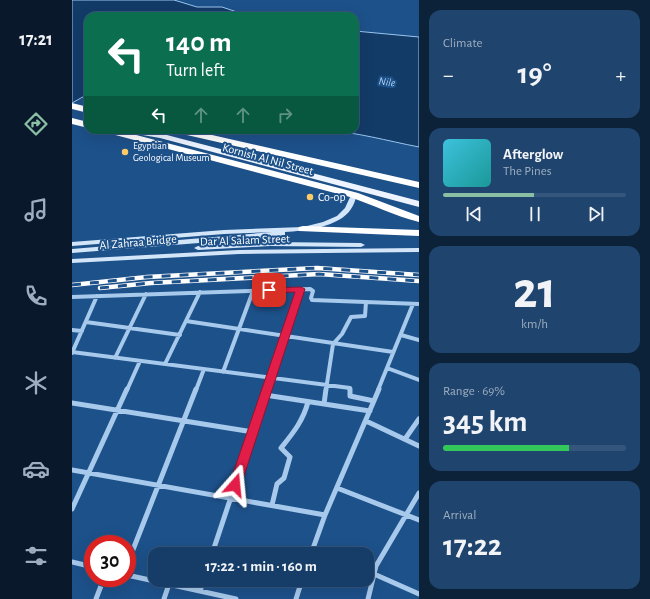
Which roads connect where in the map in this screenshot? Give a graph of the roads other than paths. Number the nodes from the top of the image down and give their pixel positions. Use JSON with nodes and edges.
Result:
{"nodes":[{"id":1,"x":72,"y":106,"type":"edge"},
{"id":2,"x":84,"y":109,"type":"edge"},
{"id":3,"x":74,"y":121,"type":"edge"},
{"id":4,"x":84,"y":124,"type":"edge"},
{"id":5,"x":122,"y":134,"type":"edge"},
{"id":6,"x":148,"y":134,"type":"edge"},
{"id":7,"x":196,"y":134,"type":"edge"},
{"id":8,"x":419,"y":185,"type":"edge"},
{"id":9,"x":354,"y":195,"type":"junction"},
{"id":10,"x":419,"y":204,"type":"edge"},
{"id":11,"x":419,"y":219,"type":"edge"},
{"id":12,"x":303,"y":229,"type":"junction"},
{"id":13,"x":419,"y":233,"type":"edge"},
{"id":14,"x":72,"y":244,"type":"edge"},
{"id":15,"x":398,"y":249,"type":"junction"},
{"id":16,"x":419,"y":250,"type":"edge"},
{"id":17,"x":72,"y":251,"type":"edge"},
{"id":18,"x":72,"y":260,"type":"edge"},
{"id":19,"x":301,"y":289,"type":"junction"},
{"id":20,"x":253,"y":291,"type":"junction"},
{"id":21,"x":200,"y":292,"type":"junction"},
{"id":22,"x":146,"y":294,"type":"junction"},
{"id":23,"x":97,"y":296,"type":"junction"},
{"id":24,"x":72,"y":297,"type":"edge"},
{"id":25,"x":366,"y":302,"type":"junction"},
{"id":26,"x":413,"y":304,"type":"junction"},
{"id":27,"x":419,"y":304,"type":"edge"},
{"id":28,"x":86,"y":322,"type":"junction"},
{"id":29,"x":186,"y":322,"type":"junction"},
{"id":30,"x":130,"y":328,"type":"junction"},
{"id":31,"x":72,"y":330,"type":"edge"},
{"id":32,"x":240,"y":330,"type":"junction"},
{"id":33,"x":82,"y":331,"type":"junction"},
{"id":34,"x":400,"y":334,"type":"junction"},
{"id":35,"x":180,"y":335,"type":"junction"},
{"id":36,"x":285,"y":337,"type":"junction"},
{"id":37,"x":419,"y":340,"type":"edge"},
{"id":38,"x":333,"y":344,"type":"junction"},
{"id":39,"x":72,"y":352,"type":"edge"},
{"id":40,"x":393,"y":352,"type":"junction"},
{"id":41,"x":115,"y":358,"type":"junction"},
{"id":42,"x":140,"y":361,"type":"junction"},
{"id":43,"x":165,"y":364,"type":"junction"},
{"id":44,"x":387,"y":368,"type":"junction"},
{"id":45,"x":204,"y":369,"type":"junction"},
{"id":46,"x":223,"y":372,"type":"junction"},
{"id":47,"x":271,"y":378,"type":"junction"},
{"id":48,"x":419,"y":380,"type":"edge"},
{"id":49,"x":326,"y":385,"type":"junction"},
{"id":50,"x":265,"y":395,"type":"junction"},
{"id":51,"x":374,"y":401,"type":"junction"},
{"id":52,"x":308,"y":402,"type":"junction"},
{"id":53,"x":72,"y":403,"type":"edge"},
{"id":54,"x":324,"y":404,"type":"junction"},
{"id":55,"x":117,"y":410,"type":"junction"},
{"id":56,"x":370,"y":411,"type":"junction"},
{"id":57,"x":419,"y":419,"type":"edge"},
{"id":58,"x":184,"y":421,"type":"junction"},
{"id":59,"x":366,"y":422,"type":"junction"},
{"id":60,"x":253,"y":432,"type":"junction"},
{"id":61,"x":405,"y":439,"type":"junction"},
{"id":62,"x":419,"y":446,"type":"edge"},
{"id":63,"x":72,"y":470,"type":"edge"},
{"id":64,"x":88,"y":473,"type":"junction"},
{"id":65,"x":158,"y":486,"type":"junction"},
{"id":66,"x":336,"y":488,"type":"junction"},
{"id":67,"x":419,"y":493,"type":"edge"},
{"id":68,"x":231,"y":498,"type":"junction"},
{"id":69,"x":272,"y":505,"type":"junction"},
{"id":70,"x":72,"y":509,"type":"edge"},
{"id":71,"x":325,"y":515,"type":"junction"},
{"id":72,"x":406,"y":515,"type":"junction"},
{"id":73,"x":419,"y":520,"type":"edge"},
{"id":74,"x":136,"y":542,"type":"edge"},
{"id":75,"x":214,"y":547,"type":"edge"},
{"id":76,"x":314,"y":547,"type":"edge"},
{"id":77,"x":72,"y":562,"type":"edge"},
{"id":78,"x":84,"y":565,"type":"edge"},
{"id":79,"x":374,"y":574,"type":"joint"},
{"id":80,"x":136,"y":577,"type":"edge"},
{"id":81,"x":148,"y":580,"type":"edge"},
{"id":82,"x":101,"y":587,"type":"edge"},
{"id":83,"x":168,"y":587,"type":"edge"},
{"id":84,"x":182,"y":587,"type":"edge"},
{"id":85,"x":201,"y":587,"type":"edge"},
{"id":86,"x":300,"y":587,"type":"edge"},
{"id":87,"x":371,"y":587,"type":"edge"},
{"id":88,"x":200,"y":591,"type":"junction"},
{"id":89,"x":419,"y":594,"type":"edge"},
{"id":90,"x":225,"y":598,"type":"edge"},
{"id":91,"x":96,"y":599,"type":"edge"},
{"id":92,"x":164,"y":599,"type":"edge"},
{"id":93,"x":236,"y":599,"type":"edge"},
{"id":94,"x":296,"y":599,"type":"edge"},
{"id":95,"x":368,"y":599,"type":"edge"}],
"edges":[{"from":1,"to":2,"type":"highway"},
{"from":3,"to":4,"type":"highway"},
{"from":5,"to":9,"type":"highway","name":"Kornish Al Nil Street"},
{"from":6,"to":10,"type":"main road"},
{"from":7,"to":8,"type":"highway","name":"Kornish Al Nil Street"},
{"from":9,"to":11,"type":"highway","name":"Kornish Al Nil Street"},
{"from":9,"to":12,"type":"main road","name":"Dar Al Salam Street"},
{"from":12,"to":13,"type":"highway"},
{"from":12,"to":14,"type":"main road","name":"Dar Al Salam Street"},
{"from":12,"to":17,"type":"main road","name":"Al Zahraa Bridge"},
{"from":15,"to":16,"type":"main road","name":"Dar Al Salam Street"},
{"from":15,"to":18,"type":"main road","name":"Dar Al Salam Street"},
{"from":15,"to":18,"type":"main road","name":"Al Zahraa Bridge"},
{"from":19,"to":20,"type":"street"},
{"from":19,"to":25,"type":"street"},
{"from":19,"to":36,"type":"street"},
{"from":20,"to":21,"type":"street"},
{"from":20,"to":32,"type":"street"},
{"from":21,"to":22,"type":"street"},
{"from":21,"to":29,"type":"street"},
{"from":22,"to":23,"type":"street"},
{"from":22,"to":30,"type":"street"},
{"from":23,"to":24,"type":"street"},
{"from":23,"to":28,"type":"street"},
{"from":25,"to":26,"type":"street"},
{"from":25,"to":38,"type":"street"},
{"from":26,"to":27,"type":"street"},
{"from":26,"to":34,"type":"street"},
{"from":28,"to":30,"type":"street"},
{"from":28,"to":33,"type":"street"},
{"from":29,"to":32,"type":"street"},
{"from":29,"to":35,"type":"street"},
{"from":30,"to":35,"type":"street"},
{"from":30,"to":41,"type":"street"},
{"from":31,"to":33,"type":"street"},
{"from":32,"to":36,"type":"street"},
{"from":32,"to":46,"type":"street"},
{"from":33,"to":39,"type":"street"},
{"from":34,"to":37,"type":"street"},
{"from":34,"to":40,"type":"street"},
{"from":35,"to":43,"type":"street"},
{"from":36,"to":38,"type":"street"},
{"from":36,"to":47,"type":"street"},
{"from":38,"to":40,"type":"street"},
{"from":38,"to":49,"type":"street"},
{"from":39,"to":41,"type":"street"},
{"from":40,"to":44,"type":"street"},
{"from":41,"to":42,"type":"street"},
{"from":42,"to":43,"type":"street"},
{"from":42,"to":55,"type":"street"},
{"from":43,"to":45,"type":"street"},
{"from":44,"to":48,"type":"street"},
{"from":44,"to":51,"type":"street"},
{"from":45,"to":46,"type":"street"},
{"from":45,"to":58,"type":"street"},
{"from":46,"to":47,"type":"street"},
{"from":47,"to":49,"type":"street"},
{"from":47,"to":50,"type":"street"},
{"from":49,"to":51,"type":"street"},
{"from":49,"to":54,"type":"street"},
{"from":50,"to":52,"type":"street"},
{"from":50,"to":60,"type":"street"},
{"from":51,"to":56,"type":"street"},
{"from":52,"to":54,"type":"street"},
{"from":52,"to":69,"type":"street"},
{"from":53,"to":55,"type":"street"},
{"from":54,"to":56,"type":"street"},
{"from":55,"to":58,"type":"street"},
{"from":55,"to":64,"type":"street"},
{"from":56,"to":59,"type":"street"},
{"from":57,"to":61,"type":"street"},
{"from":58,"to":60,"type":"street"},
{"from":58,"to":65,"type":"street"},
{"from":59,"to":61,"type":"street"},
{"from":59,"to":66,"type":"street"},
{"from":60,"to":68,"type":"street"},
{"from":61,"to":62,"type":"street"},
{"from":63,"to":64,"type":"street"},
{"from":64,"to":65,"type":"street"},
{"from":64,"to":70,"type":"street"},
{"from":65,"to":68,"type":"street"},
{"from":65,"to":74,"type":"street"},
{"from":66,"to":71,"type":"street"},
{"from":66,"to":72,"type":"street"},
{"from":67,"to":72,"type":"street"},
{"from":68,"to":69,"type":"street"},
{"from":68,"to":75,"type":"street"},
{"from":69,"to":71,"type":"street"},
{"from":71,"to":76,"type":"street"},
{"from":72,"to":73,"type":"street"},
{"from":72,"to":79,"type":"street"},
{"from":77,"to":78,"type":"street"},
{"from":79,"to":89,"type":"street"},
{"from":80,"to":81,"type":"street"},
{"from":82,"to":91,"type":"street"},
{"from":83,"to":92,"type":"street"},
{"from":84,"to":88,"type":"street"},
{"from":85,"to":88,"type":"street"},
{"from":86,"to":94,"type":"street"},
{"from":87,"to":95,"type":"street"},
{"from":88,"to":90,"type":"street"},
{"from":90,"to":93,"type":"street"}]}
